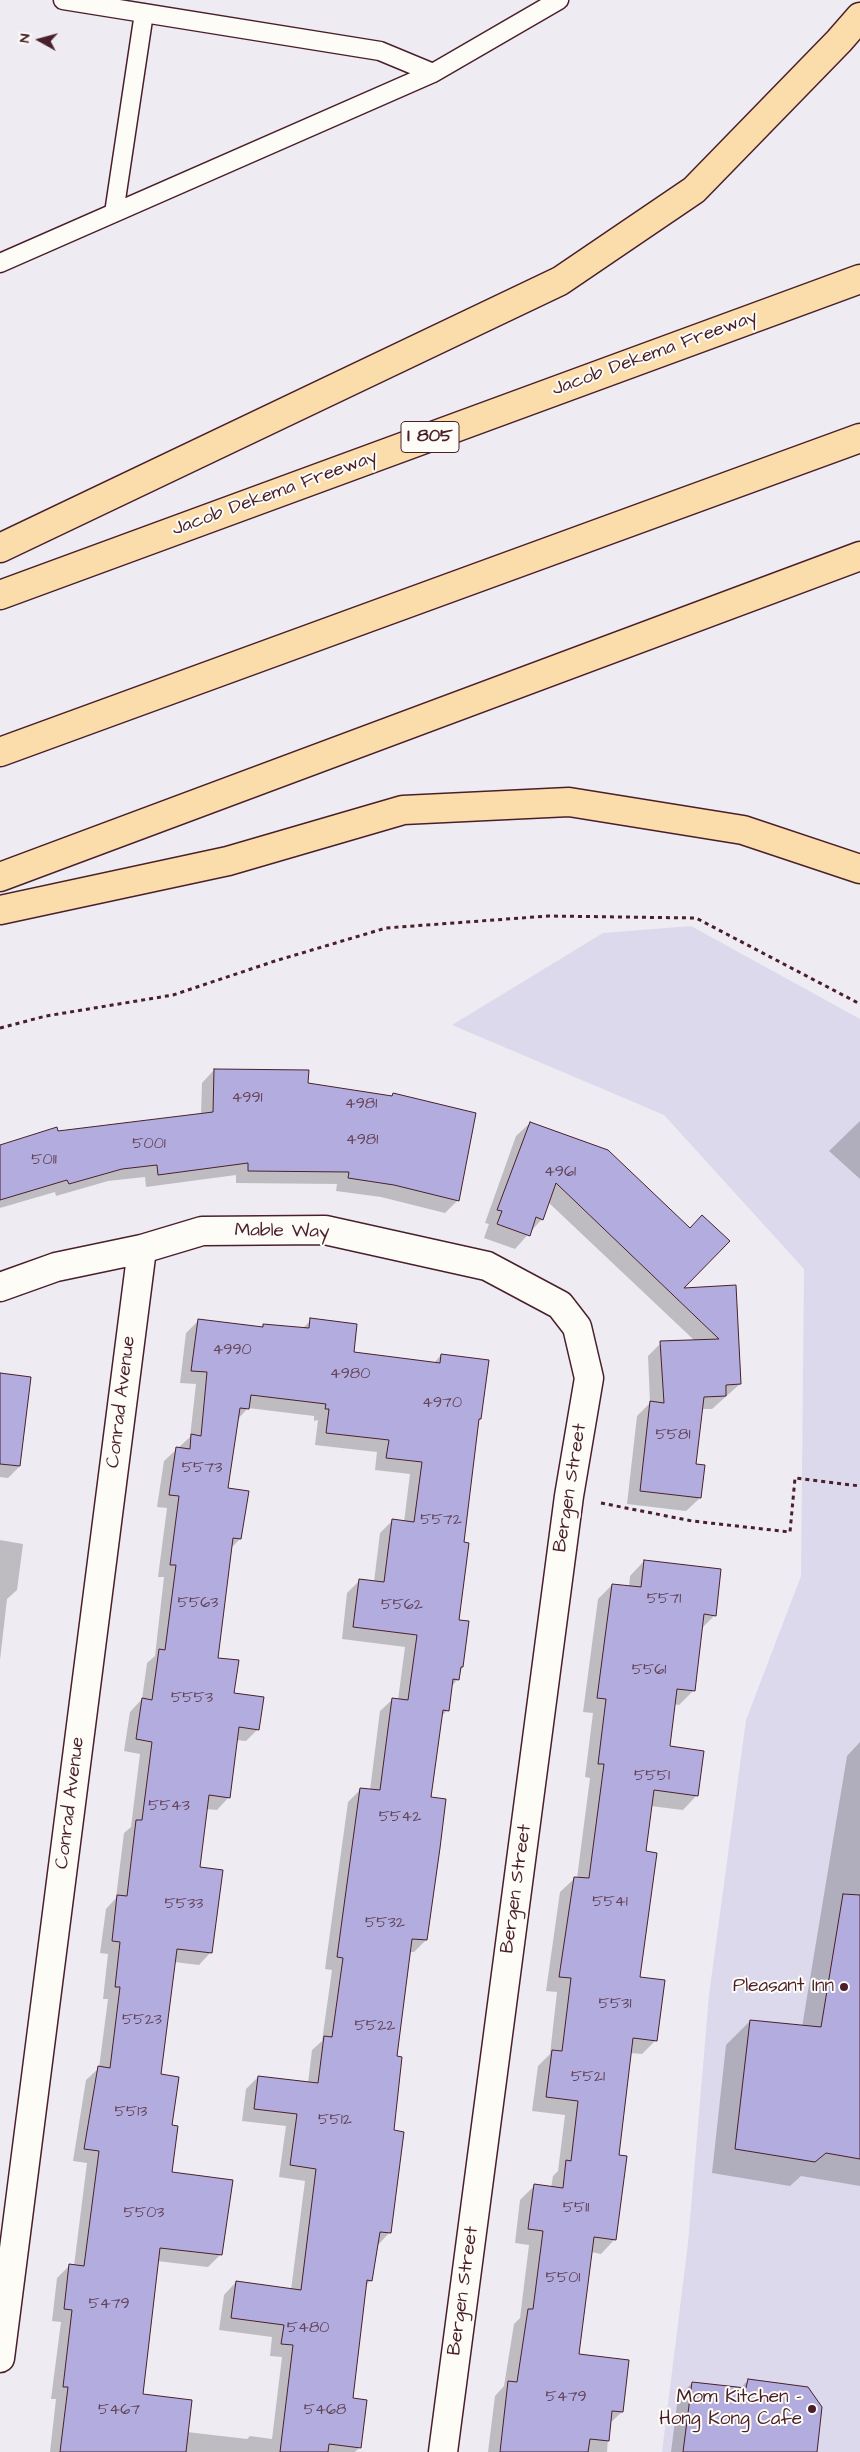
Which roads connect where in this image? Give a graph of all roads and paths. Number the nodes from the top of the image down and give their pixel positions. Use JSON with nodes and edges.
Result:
{"nodes":[{"id":1,"x":63,"y":0,"type":"edge"},
{"id":2,"x":559,"y":0,"type":"edge"},
{"id":3,"x":144,"y":13,"type":"junction"},
{"id":4,"x":860,"y":17,"type":"edge"},
{"id":5,"x":433,"y":73,"type":"junction"},
{"id":6,"x":114,"y":213,"type":"junction"},
{"id":7,"x":0,"y":263,"type":"edge"},
{"id":8,"x":860,"y":279,"type":"edge"},
{"id":9,"x":860,"y":438,"type":"edge"},
{"id":10,"x":0,"y":548,"type":"edge"},
{"id":11,"x":860,"y":556,"type":"edge"},
{"id":12,"x":0,"y":595,"type":"edge"},
{"id":13,"x":0,"y":752,"type":"edge"},
{"id":14,"x":860,"y":869,"type":"edge"},
{"id":15,"x":0,"y":876,"type":"edge"},
{"id":16,"x":0,"y":910,"type":"edge"},
{"id":17,"x":860,"y":1004,"type":"edge"},
{"id":18,"x":0,"y":1028,"type":"edge"},
{"id":19,"x":142,"y":1249,"type":"junction"},
{"id":20,"x":0,"y":1287,"type":"edge"},
{"id":21,"x":578,"y":1327,"type":"joint"},
{"id":22,"x":860,"y":1486,"type":"edge"},
{"id":23,"x":569,"y":1496,"type":"junction"},
{"id":24,"x":0,"y":2358,"type":"edge"},
{"id":25,"x":443,"y":2452,"type":"edge"}],
"edges":[{"from":1,"to":3,"type":"lane"},
{"from":2,"to":5,"type":"lane"},
{"from":3,"to":5,"type":"lane"},
{"from":3,"to":6,"type":"lane"},
{"from":4,"to":10,"type":"highway"},
{"from":5,"to":6,"type":"lane"},
{"from":6,"to":7,"type":"lane"},
{"from":8,"to":12,"type":"highway","name":"Jacob Dekema Freeway","number":"I 805"},
{"from":9,"to":13,"type":"highway"},
{"from":11,"to":15,"type":"highway"},
{"from":14,"to":16,"type":"highway"},
{"from":17,"to":18,"type":"path"},
{"from":19,"to":20,"type":"street","name":"Mable Way"},
{"from":19,"to":21,"type":"street","name":"Mable Way"},
{"from":19,"to":24,"type":"street","name":"Conrad Avenue"},
{"from":21,"to":23,"type":"street","name":"Bergen Street"},
{"from":22,"to":23,"type":"path"},
{"from":23,"to":25,"type":"street","name":"Bergen Street"}]}
